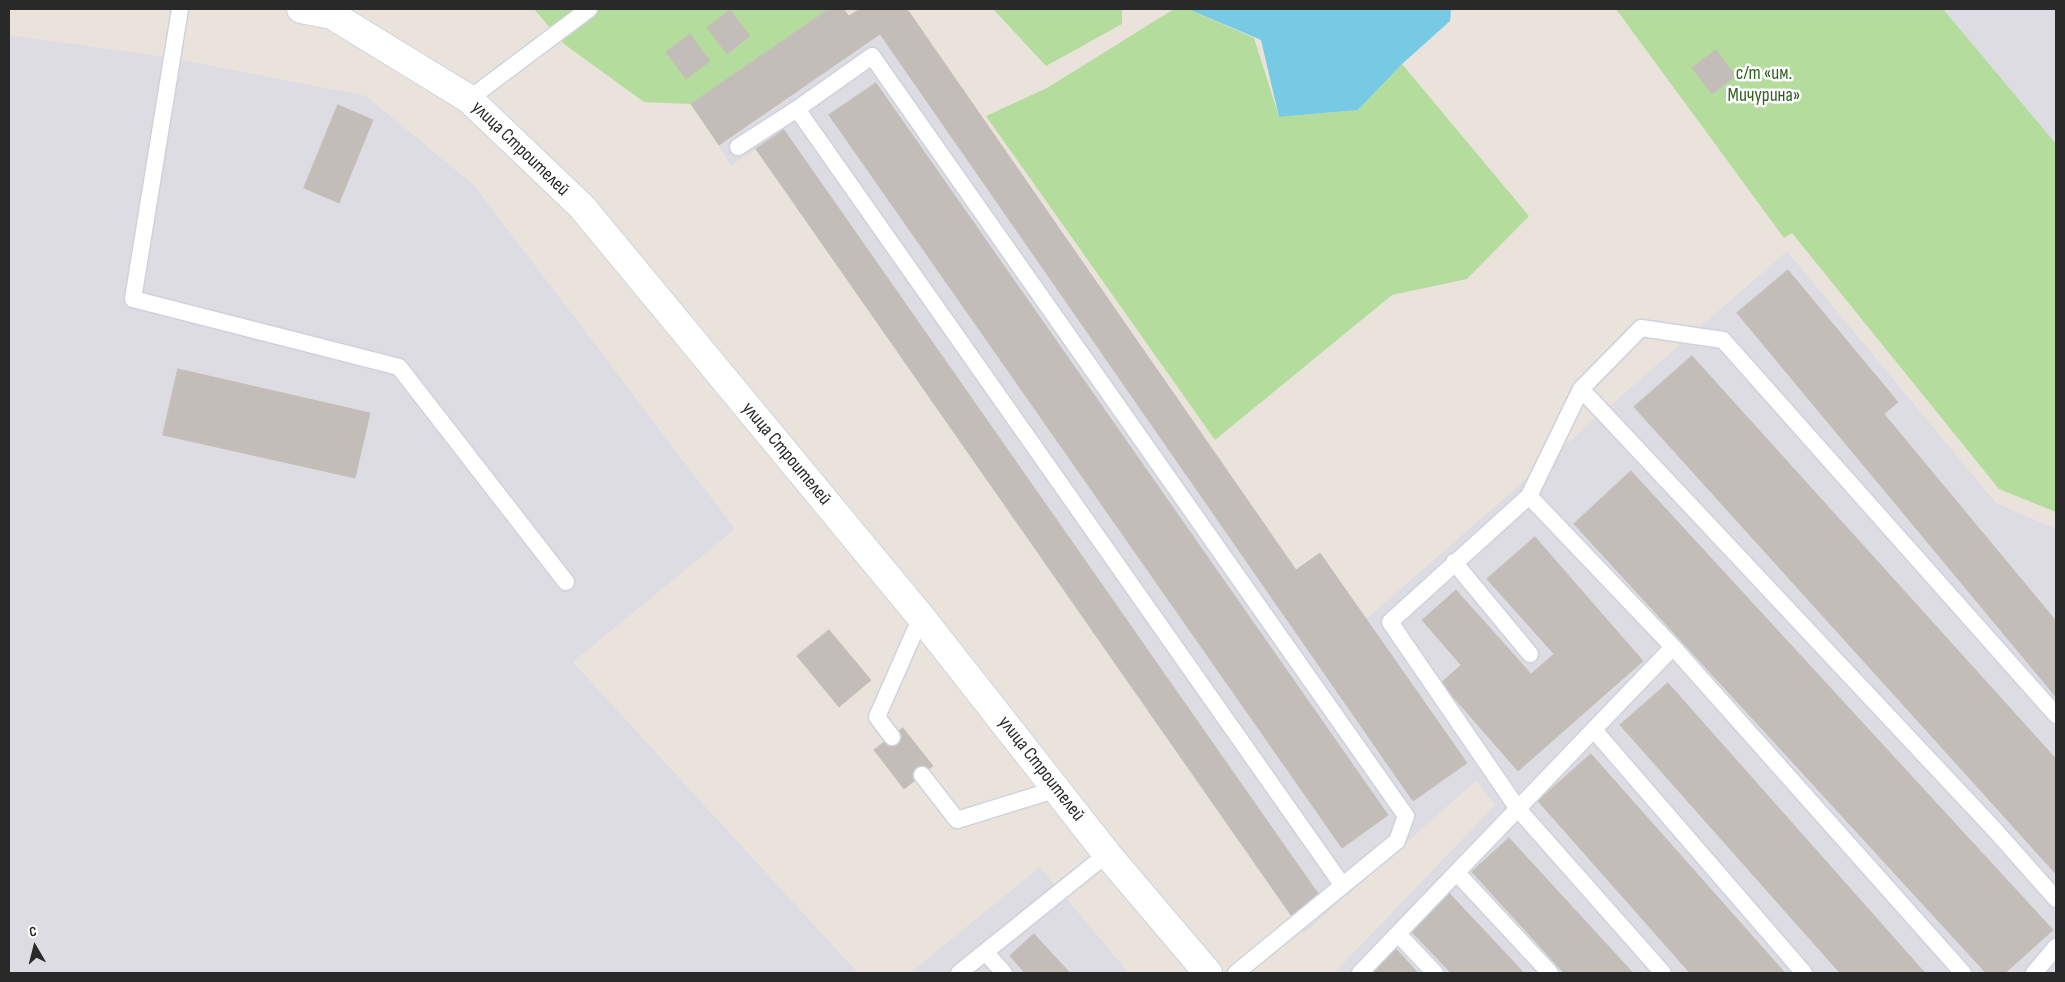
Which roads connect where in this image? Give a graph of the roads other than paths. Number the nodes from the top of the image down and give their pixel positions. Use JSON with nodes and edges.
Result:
{"nodes":[{"id":1,"x":180,"y":9,"type":"edge"},
{"id":2,"x":301,"y":9,"type":"edge"},
{"id":3,"x":589,"y":9,"type":"edge"},
{"id":4,"x":334,"y":12,"type":"edge"},
{"id":5,"x":469,"y":99,"type":"junction"},
{"id":6,"x":797,"y":109,"type":"junction"},
{"id":7,"x":738,"y":147,"type":"dead end"},
{"id":8,"x":1581,"y":390,"type":"junction"},
{"id":9,"x":1530,"y":496,"type":"junction"},
{"id":10,"x":1454,"y":562,"type":"junction"},
{"id":11,"x":566,"y":582,"type":"dead end"},
{"id":12,"x":921,"y":617,"type":"junction"},
{"id":13,"x":1673,"y":647,"type":"junction"},
{"id":14,"x":1530,"y":654,"type":"dead end"},
{"id":15,"x":2056,"y":715,"type":"edge"},
{"id":16,"x":1594,"y":730,"type":"junction"},
{"id":17,"x":892,"y":737,"type":"dead end"},
{"id":18,"x":922,"y":775,"type":"dead end"},
{"id":19,"x":1057,"y":789,"type":"junction"},
{"id":20,"x":1518,"y":809,"type":"junction"},
{"id":21,"x":1107,"y":854,"type":"junction"},
{"id":22,"x":1457,"y":873,"type":"junction"},
{"id":23,"x":1343,"y":886,"type":"junction"},
{"id":24,"x":2056,"y":899,"type":"edge"},
{"id":25,"x":1398,"y":934,"type":"junction"},
{"id":26,"x":985,"y":952,"type":"junction"},
{"id":27,"x":2054,"y":956,"type":"edge"},
{"id":28,"x":959,"y":973,"type":"edge"},
{"id":29,"x":1004,"y":973,"type":"edge"},
{"id":30,"x":1208,"y":973,"type":"edge"},
{"id":31,"x":1236,"y":973,"type":"edge"},
{"id":32,"x":1360,"y":973,"type":"edge"},
{"id":33,"x":1436,"y":973,"type":"edge"},
{"id":34,"x":1550,"y":973,"type":"edge"},
{"id":35,"x":1663,"y":973,"type":"edge"},
{"id":36,"x":1804,"y":973,"type":"edge"},
{"id":37,"x":1963,"y":973,"type":"edge"},
{"id":38,"x":2034,"y":973,"type":"edge"}],
"edges":[{"from":1,"to":11,"type":"lane"},
{"from":2,"to":4,"type":"main road","name":"улица Строителей"},
{"from":3,"to":5,"type":"lane"},
{"from":4,"to":5,"type":"main road","name":"улица Строителей"},
{"from":5,"to":12,"type":"main road","name":"улица Строителей"},
{"from":6,"to":7,"type":"lane"},
{"from":6,"to":23,"type":"lane"},
{"from":6,"to":23,"type":"lane"},
{"from":8,"to":9,"type":"lane"},
{"from":8,"to":15,"type":"lane"},
{"from":8,"to":24,"type":"lane"},
{"from":9,"to":10,"type":"lane"},
{"from":9,"to":13,"type":"lane"},
{"from":10,"to":14,"type":"lane"},
{"from":10,"to":20,"type":"lane"},
{"from":12,"to":17,"type":"lane"},
{"from":12,"to":19,"type":"main road","name":"улица Строителей"},
{"from":13,"to":16,"type":"lane"},
{"from":13,"to":37,"type":"lane"},
{"from":16,"to":20,"type":"lane"},
{"from":16,"to":36,"type":"lane"},
{"from":18,"to":19,"type":"lane"},
{"from":19,"to":21,"type":"main road","name":"улица Строителей"},
{"from":20,"to":22,"type":"lane"},
{"from":20,"to":35,"type":"lane"},
{"from":21,"to":26,"type":"lane"},
{"from":21,"to":30,"type":"main road","name":"улица Строителей"},
{"from":22,"to":25,"type":"lane"},
{"from":22,"to":34,"type":"lane"},
{"from":23,"to":31,"type":"lane"},
{"from":25,"to":32,"type":"lane"},
{"from":25,"to":33,"type":"lane"},
{"from":26,"to":28,"type":"lane"},
{"from":26,"to":29,"type":"lane"},
{"from":27,"to":38,"type":"lane"}]}
